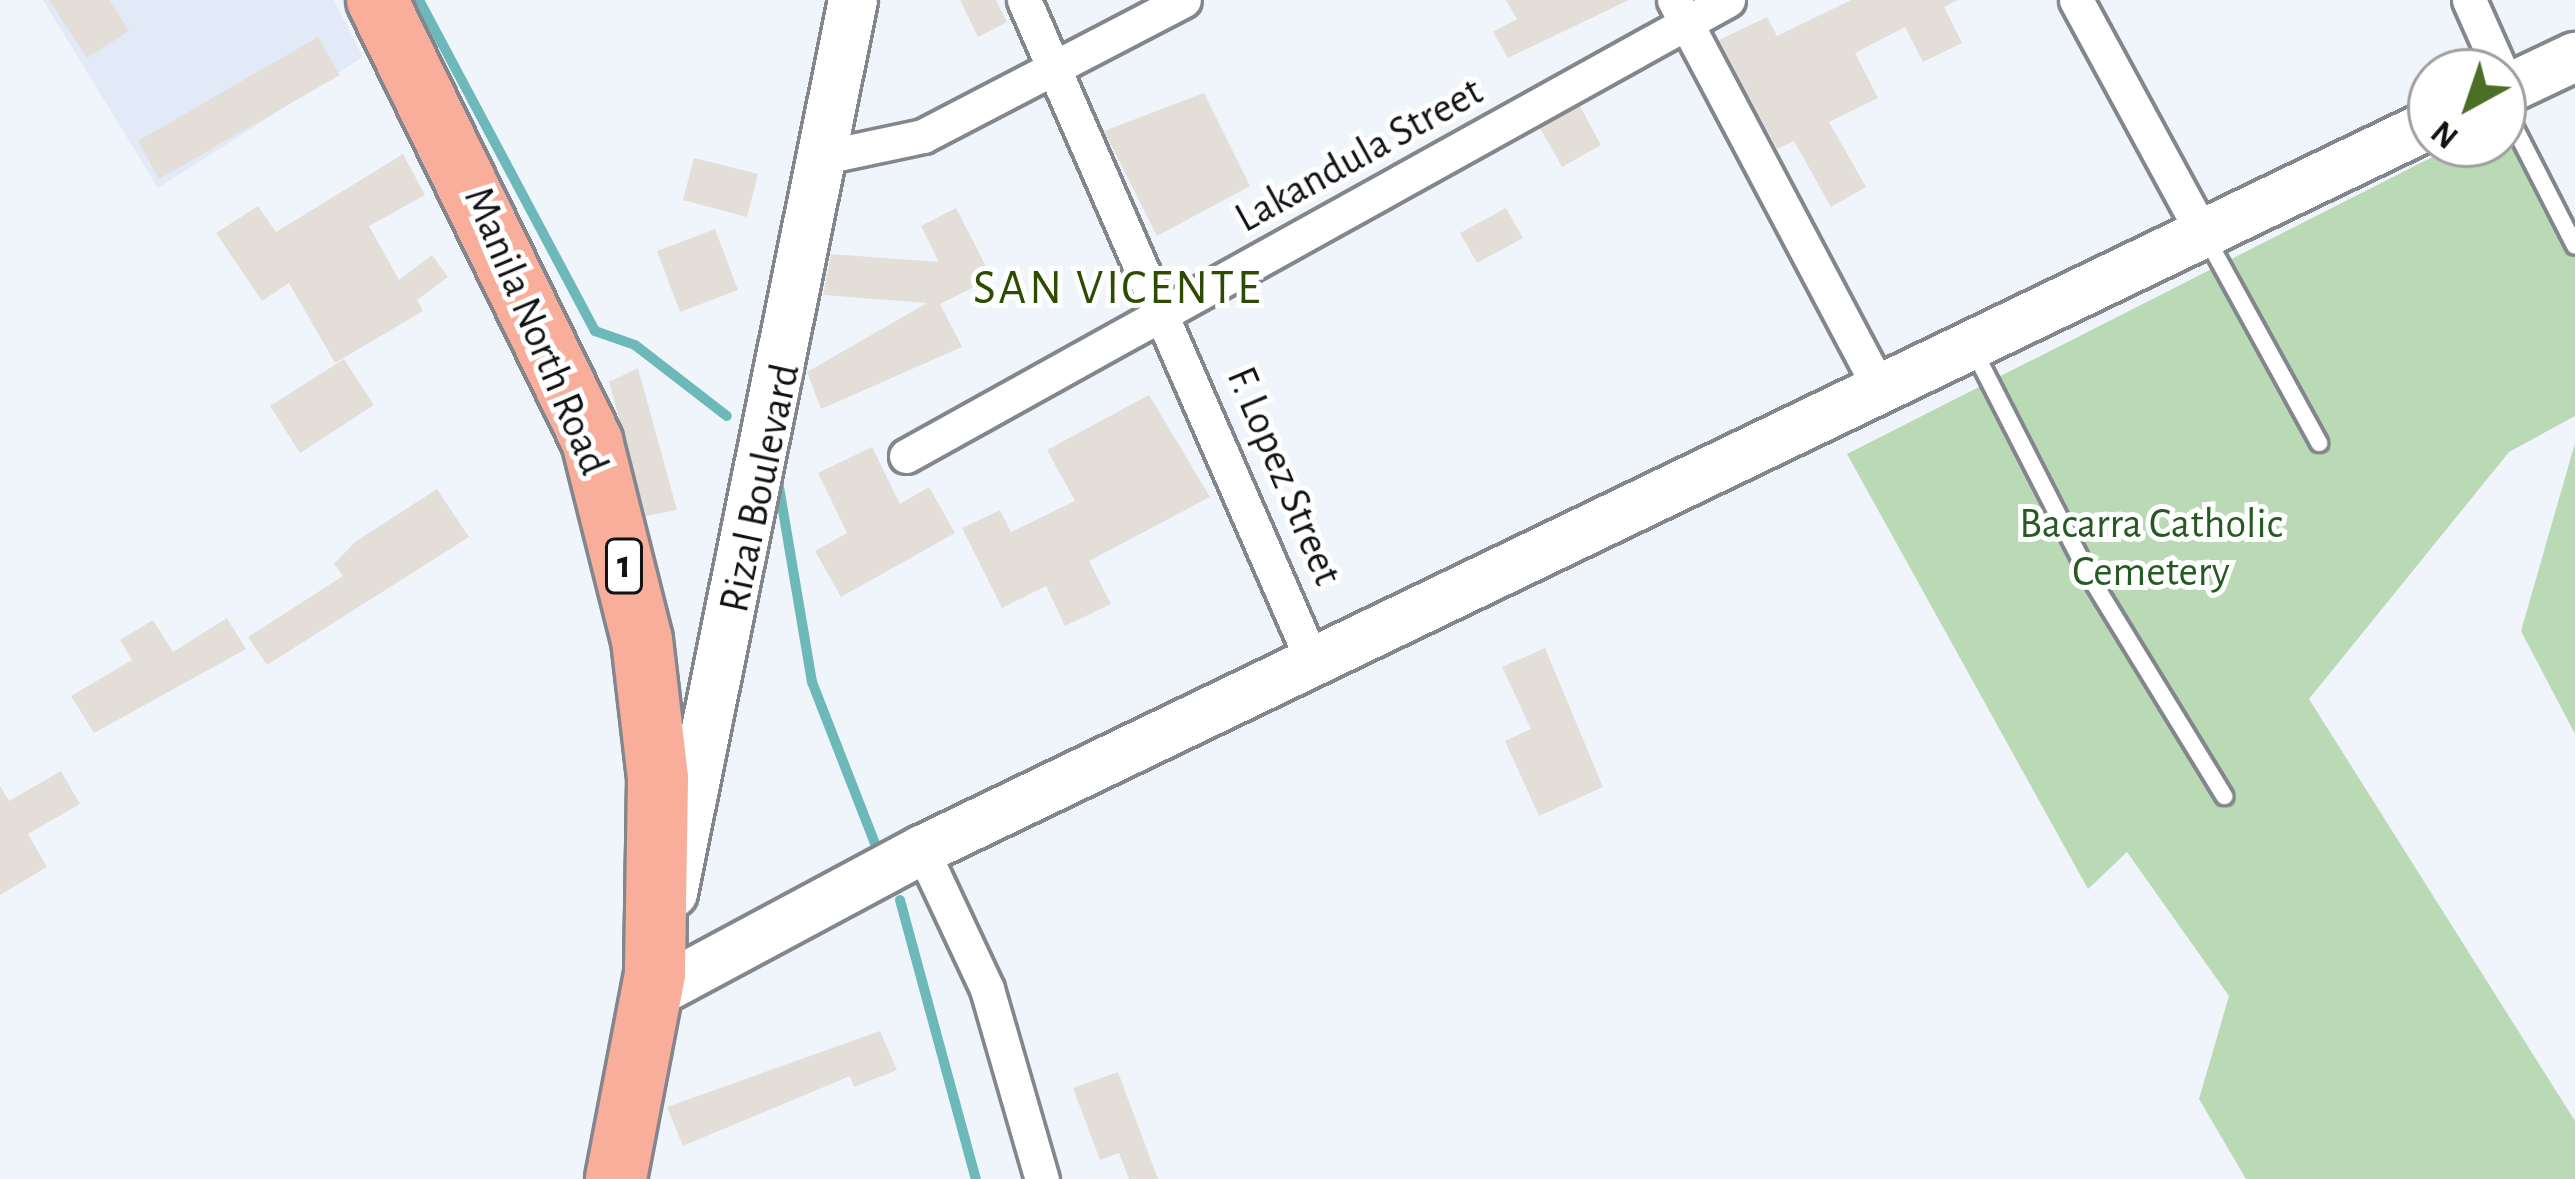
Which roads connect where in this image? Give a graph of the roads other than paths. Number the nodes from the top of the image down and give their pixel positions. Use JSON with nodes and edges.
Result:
{"nodes":[{"id":1,"x":377,"y":0,"type":"edge"},
{"id":2,"x":853,"y":0,"type":"edge"},
{"id":3,"x":1024,"y":0,"type":"edge"},
{"id":4,"x":1184,"y":0,"type":"edge"},
{"id":5,"x":1728,"y":0,"type":"edge"},
{"id":6,"x":2076,"y":0,"type":"edge"},
{"id":7,"x":2469,"y":0,"type":"edge"},
{"id":8,"x":1680,"y":12,"type":"edge"},
{"id":9,"x":2489,"y":48,"type":"edge"},
{"id":10,"x":2575,"y":57,"type":"edge"},
{"id":11,"x":1053,"y":68,"type":"junction"},
{"id":12,"x":2527,"y":77,"type":"edge"},
{"id":13,"x":2407,"y":135,"type":"edge"},
{"id":14,"x":2527,"y":138,"type":"edge"},
{"id":15,"x":829,"y":156,"type":"junction"},
{"id":16,"x":2200,"y":228,"type":"junction"},
{"id":17,"x":2575,"y":246,"type":"edge"},
{"id":18,"x":1167,"y":313,"type":"junction"},
{"id":19,"x":1972,"y":347,"type":"junction"},
{"id":20,"x":1880,"y":389,"type":"junction"},
{"id":21,"x":2319,"y":443,"type":"dead end"},
{"id":22,"x":906,"y":456,"type":"dead end"},
{"id":23,"x":1312,"y":660,"type":"junction"},
{"id":24,"x":2224,"y":796,"type":"dead end"},
{"id":25,"x":922,"y":850,"type":"junction"},
{"id":26,"x":654,"y":984,"type":"junction"},
{"id":27,"x":616,"y":1179,"type":"edge"},
{"id":28,"x":1042,"y":1179,"type":"edge"}],
"edges":[{"from":1,"to":26,"type":"highway","name":"Manila North Road","number":"1"},
{"from":2,"to":15,"type":"street","name":"Rizal Boulevard"},
{"from":3,"to":11,"type":"street","name":"F. Lopez Street"},
{"from":4,"to":11,"type":"street"},
{"from":5,"to":8,"type":"street","name":"Lakandula Street"},
{"from":6,"to":16,"type":"street"},
{"from":7,"to":9,"type":"street"},
{"from":8,"to":18,"type":"street","name":"Lakandula Street"},
{"from":8,"to":20,"type":"street"},
{"from":10,"to":12,"type":"street"},
{"from":11,"to":15,"type":"street"},
{"from":11,"to":18,"type":"street","name":"F. Lopez Street"},
{"from":13,"to":16,"type":"street"},
{"from":14,"to":17,"type":"lane"},
{"from":15,"to":26,"type":"street","name":"Rizal Boulevard"},
{"from":16,"to":19,"type":"street"},
{"from":16,"to":21,"type":"lane"},
{"from":18,"to":22,"type":"street","name":"Lakandula Street"},
{"from":18,"to":23,"type":"street","name":"F. Lopez Street"},
{"from":19,"to":20,"type":"street"},
{"from":19,"to":24,"type":"lane"},
{"from":20,"to":23,"type":"street"},
{"from":23,"to":25,"type":"street"},
{"from":25,"to":26,"type":"street"},
{"from":25,"to":28,"type":"street"},
{"from":26,"to":27,"type":"highway","name":"Manila North Road","number":"1"}]}
